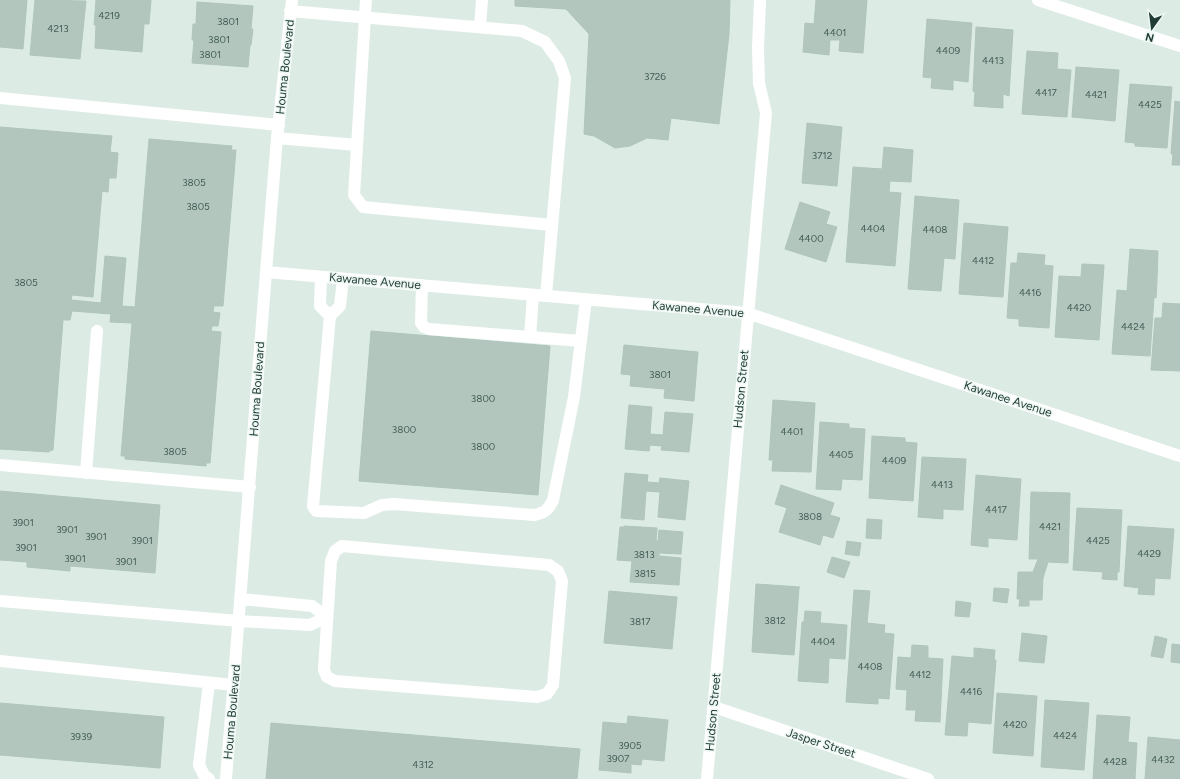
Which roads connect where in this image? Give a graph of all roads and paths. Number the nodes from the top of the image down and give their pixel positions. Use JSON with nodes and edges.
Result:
{"nodes":[{"id":1,"x":366,"y":0,"type":"edge"},
{"id":2,"x":482,"y":0,"type":"edge"},
{"id":3,"x":760,"y":0,"type":"edge"},
{"id":4,"x":1038,"y":0,"type":"edge"},
{"id":5,"x":291,"y":6,"type":"edge"},
{"id":6,"x":364,"y":18,"type":"junction"},
{"id":7,"x":480,"y":27,"type":"junction"},
{"id":8,"x":1180,"y":46,"type":"edge"},
{"id":9,"x":0,"y":98,"type":"edge"},
{"id":10,"x":279,"y":125,"type":"junction"},
{"id":11,"x":277,"y":138,"type":"junction"},
{"id":12,"x":357,"y":145,"type":"junction"},
{"id":13,"x":552,"y":225,"type":"junction"},
{"id":14,"x":266,"y":272,"type":"junction"},
{"id":15,"x":321,"y":277,"type":"junction"},
{"id":16,"x":343,"y":279,"type":"junction"},
{"id":17,"x":422,"y":285,"type":"junction"},
{"id":18,"x":533,"y":295,"type":"junction"},
{"id":19,"x":546,"y":296,"type":"junction"},
{"id":20,"x":586,"y":299,"type":"junction"},
{"id":21,"x":747,"y":313,"type":"junction"},
{"id":22,"x":330,"y":316,"type":"junction"},
{"id":23,"x":97,"y":331,"type":"dead end"},
{"id":24,"x":530,"y":337,"type":"junction"},
{"id":25,"x":581,"y":341,"type":"junction"},
{"id":26,"x":1180,"y":456,"type":"edge"},
{"id":27,"x":0,"y":465,"type":"edge"},
{"id":28,"x":86,"y":472,"type":"junction"},
{"id":29,"x":250,"y":487,"type":"junction"},
{"id":30,"x":241,"y":599,"type":"junction"},
{"id":31,"x":0,"y":601,"type":"edge"},
{"id":32,"x":327,"y":616,"type":"junction"},
{"id":33,"x":239,"y":621,"type":"junction"},
{"id":34,"x":0,"y":661,"type":"edge"},
{"id":35,"x":209,"y":683,"type":"junction"},
{"id":36,"x":234,"y":685,"type":"junction"},
{"id":37,"x":714,"y":707,"type":"junction"},
{"id":38,"x":209,"y":779,"type":"edge"},
{"id":39,"x":226,"y":779,"type":"edge"},
{"id":40,"x":707,"y":779,"type":"edge"},
{"id":41,"x":928,"y":779,"type":"edge"}],
"edges":[{"from":1,"to":6,"type":"street"},
{"from":2,"to":7,"type":"street"},
{"from":3,"to":21,"type":"street","name":"Hudson Street"},
{"from":4,"to":8,"type":"street"},
{"from":5,"to":6,"type":"street"},
{"from":5,"to":10,"type":"street","name":"Houma Boulevard"},
{"from":6,"to":7,"type":"street"},
{"from":6,"to":12,"type":"street"},
{"from":7,"to":13,"type":"street"},
{"from":9,"to":10,"type":"street"},
{"from":10,"to":11,"type":"street","name":"Houma Boulevard"},
{"from":11,"to":12,"type":"street"},
{"from":11,"to":14,"type":"street","name":"Houma Boulevard"},
{"from":12,"to":13,"type":"street"},
{"from":13,"to":19,"type":"street"},
{"from":14,"to":15,"type":"street","name":"Kawanee Avenue"},
{"from":14,"to":29,"type":"street","name":"Houma Boulevard"},
{"from":15,"to":16,"type":"street","name":"Kawanee Avenue"},
{"from":15,"to":22,"type":"street"},
{"from":16,"to":17,"type":"street","name":"Kawanee Avenue"},
{"from":16,"to":22,"type":"street"},
{"from":17,"to":18,"type":"street","name":"Kawanee Avenue"},
{"from":17,"to":24,"type":"street"},
{"from":18,"to":19,"type":"street","name":"Kawanee Avenue"},
{"from":18,"to":24,"type":"street"},
{"from":19,"to":20,"type":"street","name":"Kawanee Avenue"},
{"from":20,"to":21,"type":"street","name":"Kawanee Avenue"},
{"from":20,"to":25,"type":"street"},
{"from":21,"to":26,"type":"street","name":"Kawanee Avenue"},
{"from":21,"to":37,"type":"street","name":"Hudson Street"},
{"from":22,"to":25,"type":"street"},
{"from":23,"to":28,"type":"street"},
{"from":24,"to":25,"type":"street"},
{"from":27,"to":28,"type":"street"},
{"from":28,"to":29,"type":"street"},
{"from":29,"to":30,"type":"street","name":"Houma Boulevard"},
{"from":30,"to":32,"type":"street"},
{"from":30,"to":33,"type":"street","name":"Houma Boulevard"},
{"from":31,"to":33,"type":"street"},
{"from":32,"to":32,"type":"street"},
{"from":32,"to":33,"type":"street"},
{"from":33,"to":36,"type":"street","name":"Houma Boulevard"},
{"from":34,"to":35,"type":"street"},
{"from":35,"to":36,"type":"street"},
{"from":35,"to":38,"type":"street"},
{"from":36,"to":39,"type":"street","name":"Houma Boulevard"},
{"from":37,"to":40,"type":"street","name":"Hudson Street"},
{"from":37,"to":41,"type":"street","name":"Jasper Street"}]}
